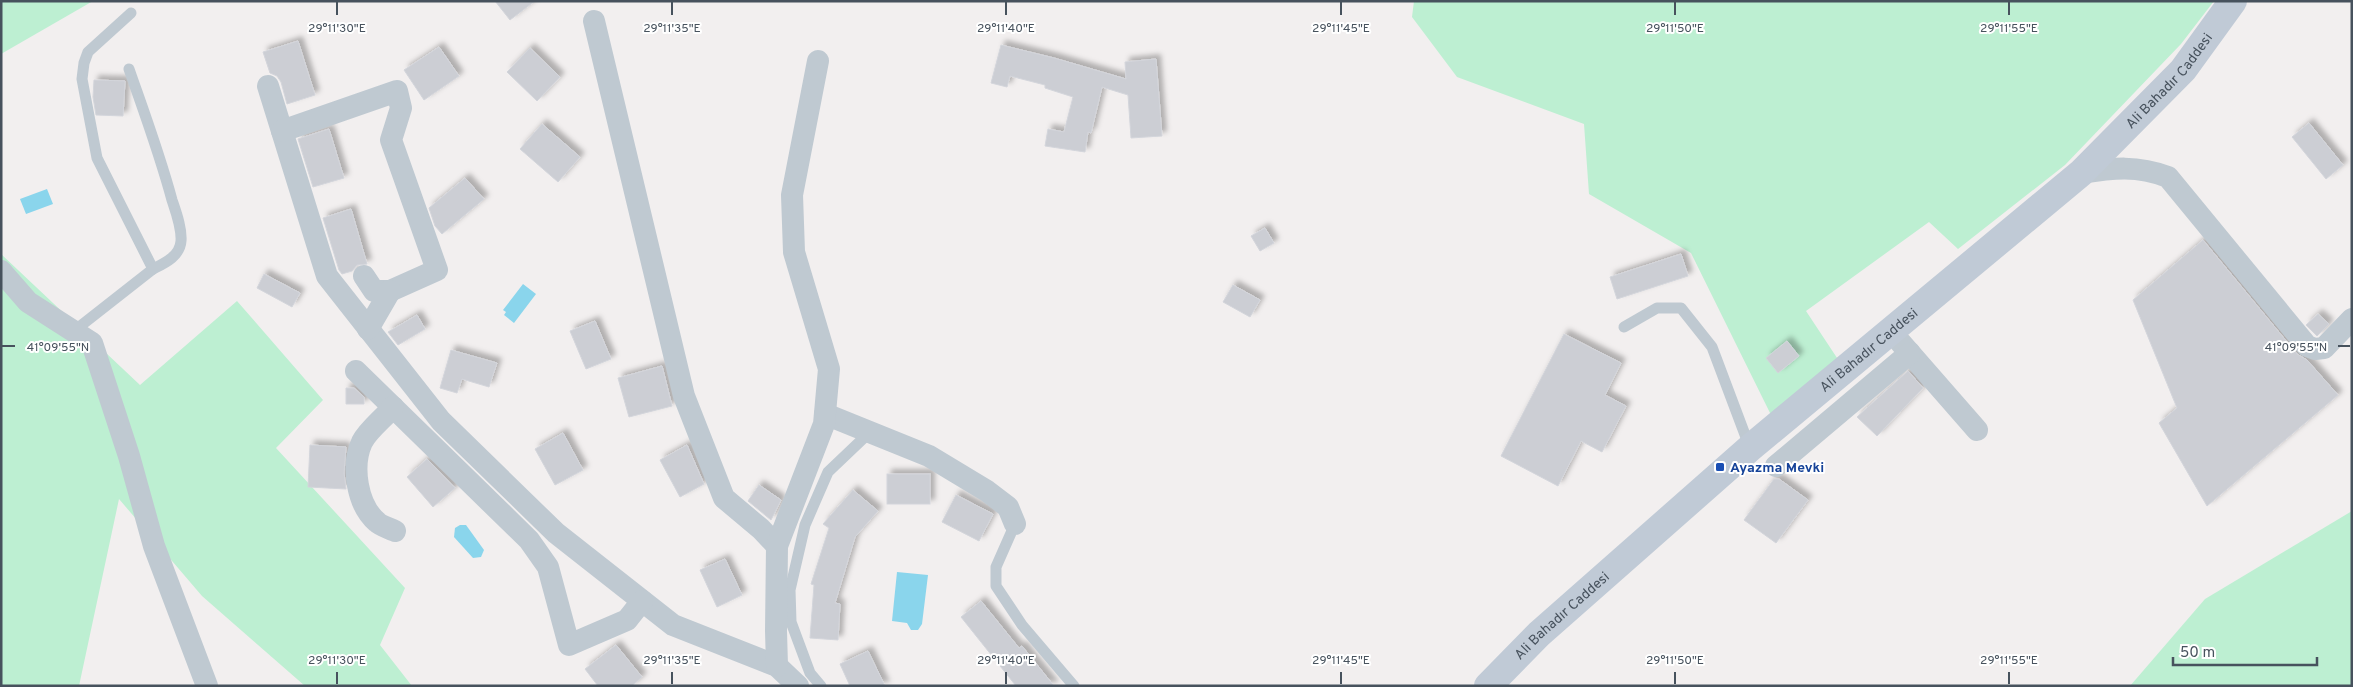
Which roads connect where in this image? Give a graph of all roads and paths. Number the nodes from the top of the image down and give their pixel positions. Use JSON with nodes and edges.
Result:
{"nodes":[{"id":1,"x":2233,"y":1,"type":"edge"},
{"id":2,"x":132,"y":13,"type":"dead end"},
{"id":3,"x":594,"y":21,"type":"dead end"},
{"id":4,"x":818,"y":61,"type":"dead end"},
{"id":5,"x":129,"y":68,"type":"dead end"},
{"id":6,"x":268,"y":86,"type":"dead end"},
{"id":7,"x":282,"y":131,"type":"junction"},
{"id":8,"x":2081,"y":173,"type":"junction"},
{"id":9,"x":153,"y":269,"type":"junction"},
{"id":10,"x":1,"y":271,"type":"edge"},
{"id":11,"x":364,"y":276,"type":"dead end"},
{"id":12,"x":390,"y":291,"type":"junction"},
{"id":13,"x":2352,"y":319,"type":"edge"},
{"id":14,"x":1624,"y":327,"type":"dead end"},
{"id":15,"x":368,"y":330,"type":"junction"},
{"id":16,"x":74,"y":331,"type":"junction"},
{"id":17,"x":1890,"y":331,"type":"junction"},
{"id":18,"x":1910,"y":353,"type":"junction"},
{"id":19,"x":356,"y":371,"type":"dead end"},
{"id":20,"x":393,"y":407,"type":"junction"},
{"id":21,"x":825,"y":414,"type":"junction"},
{"id":22,"x":1977,"y":430,"type":"dead end"},
{"id":23,"x":870,"y":432,"type":"junction"},
{"id":24,"x":1750,"y":448,"type":"junction"},
{"id":25,"x":1776,"y":466,"type":"dead end"},
{"id":26,"x":1015,"y":524,"type":"joint"},
{"id":27,"x":395,"y":530,"type":"dead end"},
{"id":28,"x":777,"y":546,"type":"junction"},
{"id":29,"x":642,"y":601,"type":"junction"},
{"id":30,"x":778,"y":666,"type":"junction"},
{"id":31,"x":207,"y":686,"type":"edge"},
{"id":32,"x":798,"y":686,"type":"edge"},
{"id":33,"x":822,"y":686,"type":"edge"},
{"id":34,"x":1074,"y":686,"type":"edge"},
{"id":35,"x":1488,"y":686,"type":"edge"}],
"edges":[{"from":1,"to":8,"type":"main road","name":"Ali Bahadır Caddesi"},
{"from":2,"to":9,"type":"lane"},
{"from":3,"to":28,"type":"street"},
{"from":4,"to":21,"type":"street"},
{"from":5,"to":9,"type":"lane"},
{"from":6,"to":7,"type":"street"},
{"from":7,"to":12,"type":"street"},
{"from":7,"to":15,"type":"street"},
{"from":8,"to":13,"type":"street"},
{"from":8,"to":17,"type":"main road","name":"Ali Bahadır Caddesi"},
{"from":9,"to":16,"type":"lane"},
{"from":10,"to":16,"type":"street"},
{"from":11,"to":12,"type":"street"},
{"from":12,"to":15,"type":"street"},
{"from":14,"to":24,"type":"lane"},
{"from":15,"to":29,"type":"street"},
{"from":16,"to":31,"type":"street"},
{"from":17,"to":18,"type":"street"},
{"from":17,"to":24,"type":"main road","name":"Ali Bahadır Caddesi"},
{"from":18,"to":22,"type":"street"},
{"from":18,"to":25,"type":"street"},
{"from":19,"to":20,"type":"street"},
{"from":20,"to":27,"type":"street"},
{"from":20,"to":29,"type":"street"},
{"from":21,"to":23,"type":"street"},
{"from":21,"to":28,"type":"street"},
{"from":23,"to":26,"type":"street"},
{"from":23,"to":33,"type":"lane"},
{"from":24,"to":35,"type":"main road","name":"Ali Bahadır Caddesi"},
{"from":26,"to":34,"type":"lane"},
{"from":28,"to":30,"type":"street"},
{"from":29,"to":30,"type":"street"},
{"from":30,"to":32,"type":"street"}]}
